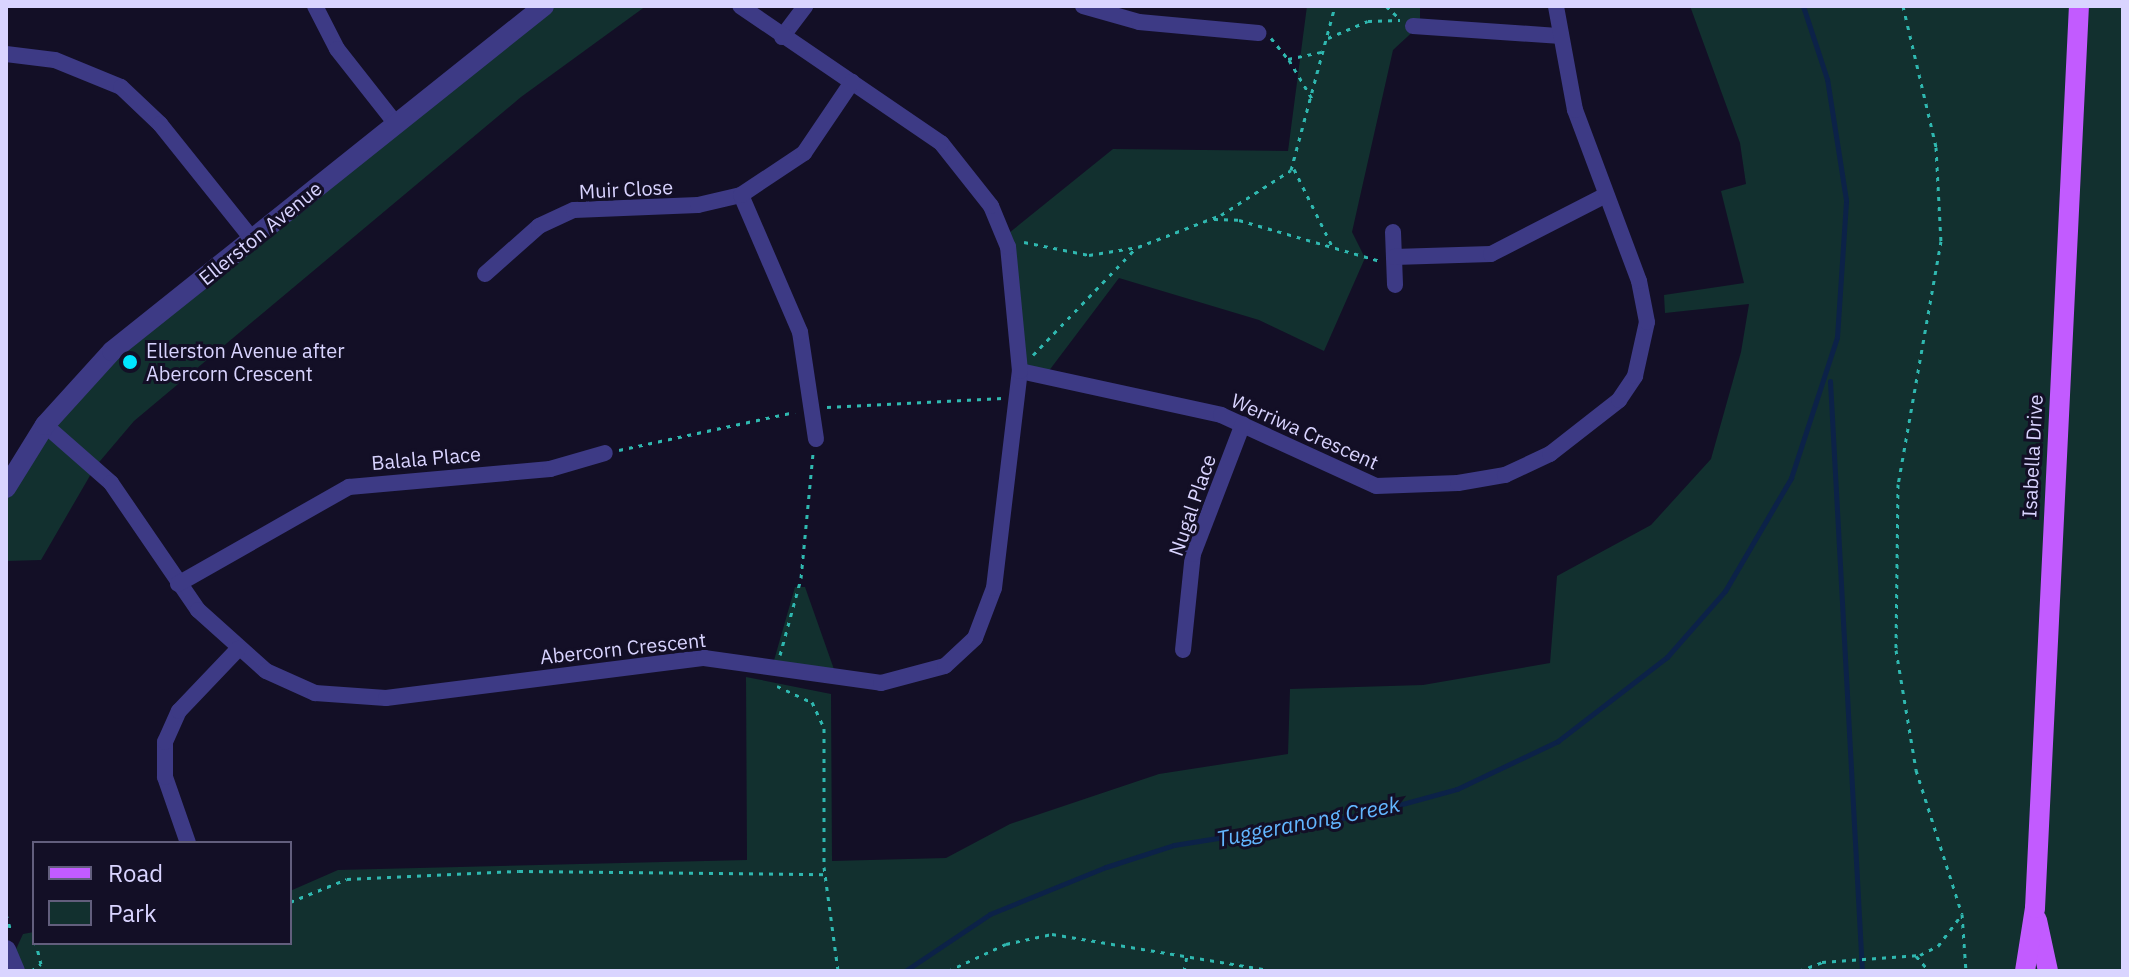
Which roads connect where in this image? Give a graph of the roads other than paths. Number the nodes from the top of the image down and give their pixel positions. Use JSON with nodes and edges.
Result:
{"nodes":[{"id":1,"x":315,"y":6,"type":"edge"},
{"id":2,"x":544,"y":6,"type":"edge"},
{"id":3,"x":740,"y":6,"type":"edge"},
{"id":4,"x":805,"y":6,"type":"edge"},
{"id":5,"x":1083,"y":6,"type":"edge"},
{"id":6,"x":1556,"y":6,"type":"edge"},
{"id":7,"x":2079,"y":6,"type":"edge"},
{"id":8,"x":1408,"y":23,"type":"road end"},
{"id":9,"x":1258,"y":33,"type":"road end"},
{"id":10,"x":1558,"y":36,"type":"junction"},
{"id":11,"x":782,"y":37,"type":"junction"},
{"id":12,"x":6,"y":54,"type":"edge"},
{"id":13,"x":852,"y":82,"type":"junction"},
{"id":14,"x":396,"y":124,"type":"junction"},
{"id":15,"x":741,"y":195,"type":"junction"},
{"id":16,"x":1606,"y":195,"type":"junction"},
{"id":17,"x":1393,"y":232,"type":"dead end"},
{"id":18,"x":252,"y":239,"type":"junction"},
{"id":19,"x":1394,"y":257,"type":"junction"},
{"id":20,"x":485,"y":274,"type":"dead end"},
{"id":21,"x":1395,"y":285,"type":"dead end"},
{"id":22,"x":1020,"y":371,"type":"junction"},
{"id":23,"x":1243,"y":424,"type":"junction"},
{"id":24,"x":45,"y":425,"type":"junction"},
{"id":25,"x":816,"y":439,"type":"road end"},
{"id":26,"x":605,"y":453,"type":"dead end"},
{"id":27,"x":6,"y":488,"type":"edge"},
{"id":28,"x":178,"y":584,"type":"junction"},
{"id":29,"x":238,"y":649,"type":"junction"},
{"id":30,"x":1183,"y":650,"type":"dead end"},
{"id":31,"x":187,"y":841,"type":"edge"},
{"id":32,"x":2035,"y":908,"type":"junction"},
{"id":33,"x":6,"y":950,"type":"edge"},
{"id":34,"x":15,"y":971,"type":"edge"},
{"id":35,"x":2025,"y":971,"type":"edge"},
{"id":36,"x":2048,"y":971,"type":"edge"}],
"edges":[{"from":1,"to":14,"type":"street"},
{"from":2,"to":14,"type":"street","name":"Ellerston Avenue"},
{"from":3,"to":11,"type":"street","name":"Abercorn Crescent"},
{"from":4,"to":11,"type":"street"},
{"from":5,"to":9,"type":"street"},
{"from":6,"to":10,"type":"street","name":"Werriwa Crescent"},
{"from":7,"to":32,"type":"main road","name":"Isabella Drive"},
{"from":8,"to":10,"type":"street"},
{"from":10,"to":16,"type":"street","name":"Werriwa Crescent"},
{"from":11,"to":13,"type":"street","name":"Abercorn Crescent"},
{"from":12,"to":18,"type":"street"},
{"from":13,"to":15,"type":"street","name":"Muir Close"},
{"from":13,"to":22,"type":"street","name":"Abercorn Crescent"},
{"from":14,"to":18,"type":"street","name":"Ellerston Avenue"},
{"from":15,"to":20,"type":"street","name":"Muir Close"},
{"from":15,"to":25,"type":"street"},
{"from":16,"to":19,"type":"street"},
{"from":16,"to":23,"type":"street","name":"Werriwa Crescent"},
{"from":17,"to":19,"type":"street"},
{"from":18,"to":24,"type":"street","name":"Ellerston Avenue"},
{"from":19,"to":21,"type":"street"},
{"from":22,"to":23,"type":"street","name":"Werriwa Crescent"},
{"from":22,"to":29,"type":"street","name":"Abercorn Crescent"},
{"from":23,"to":30,"type":"street","name":"Nugal Place"},
{"from":24,"to":27,"type":"street","name":"Ellerston Avenue"},
{"from":24,"to":28,"type":"street","name":"Abercorn Crescent"},
{"from":26,"to":28,"type":"street","name":"Balala Place"},
{"from":28,"to":29,"type":"street","name":"Abercorn Crescent"},
{"from":29,"to":31,"type":"street"},
{"from":32,"to":35,"type":"main road","name":"Isabella Drive"},
{"from":32,"to":36,"type":"main road","name":"Isabella Drive"},
{"from":33,"to":34,"type":"street"}]}
